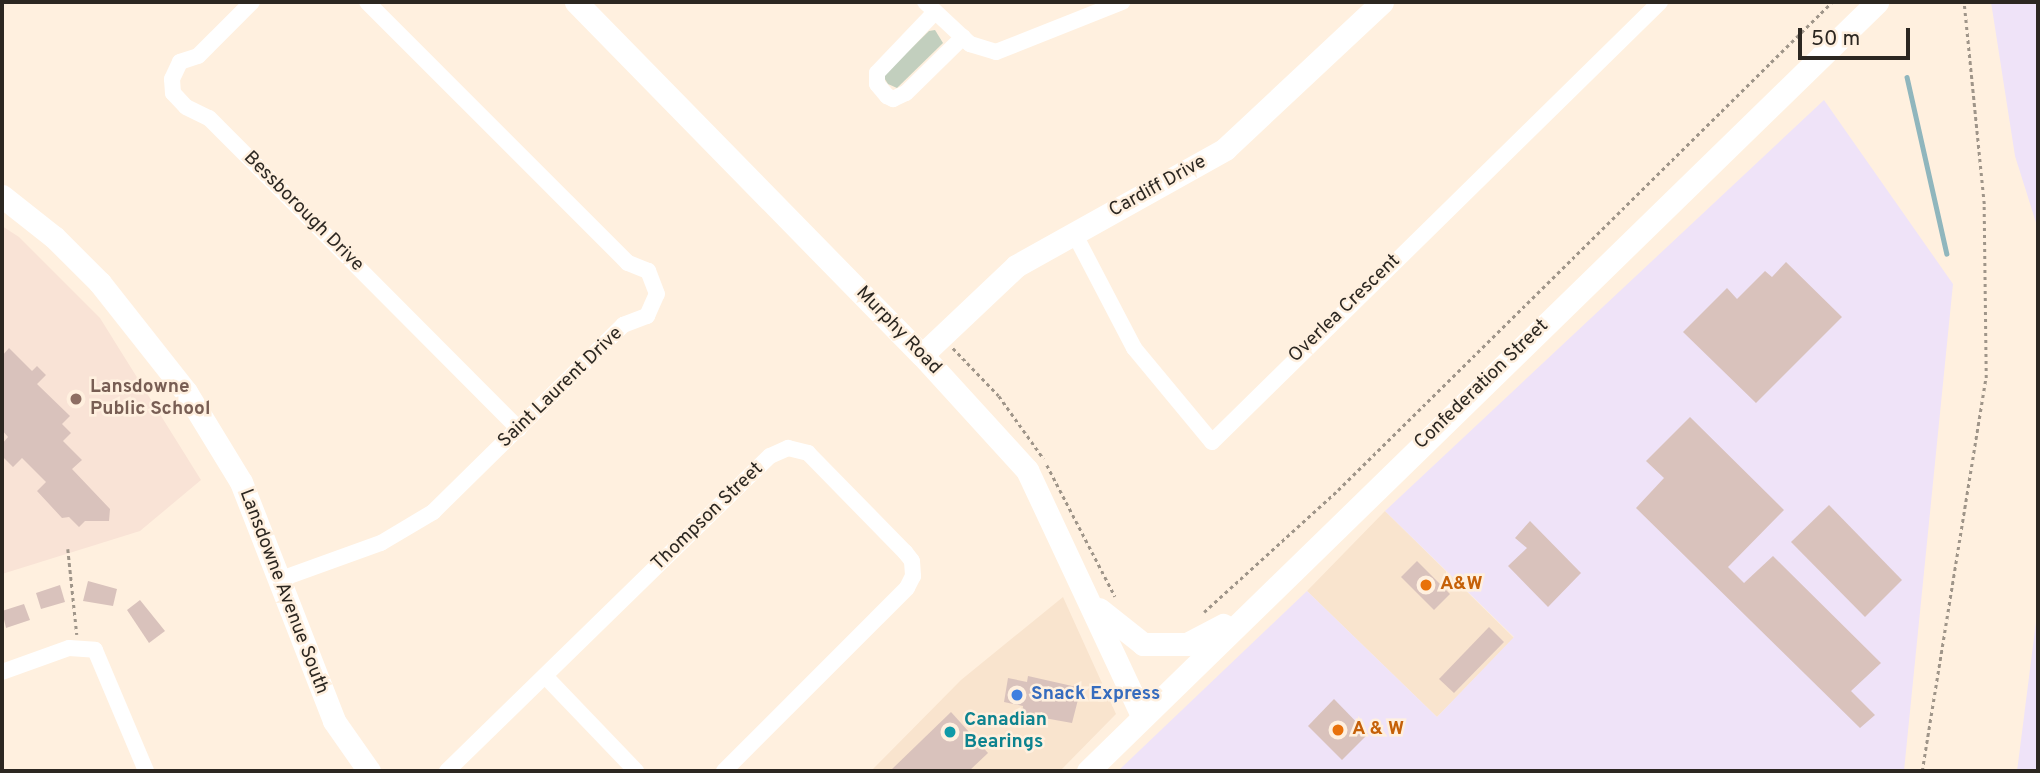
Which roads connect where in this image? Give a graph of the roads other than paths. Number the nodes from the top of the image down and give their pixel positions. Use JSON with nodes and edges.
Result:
{"nodes":[{"id":1,"x":252,"y":2,"type":"edge"},
{"id":2,"x":367,"y":2,"type":"edge"},
{"id":3,"x":576,"y":2,"type":"edge"},
{"id":4,"x":1122,"y":2,"type":"edge"},
{"id":5,"x":1382,"y":2,"type":"edge"},
{"id":6,"x":1660,"y":2,"type":"edge"},
{"id":7,"x":1877,"y":2,"type":"edge"},
{"id":8,"x":930,"y":7,"type":"edge"},
{"id":9,"x":962,"y":37,"type":"junction"},
{"id":10,"x":2,"y":196,"type":"edge"},
{"id":11,"x":1074,"y":233,"type":"junction"},
{"id":12,"x":922,"y":355,"type":"junction"},
{"id":13,"x":519,"y":429,"type":"junction"},
{"id":14,"x":281,"y":579,"type":"junction"},
{"id":15,"x":1092,"y":602,"type":"junction"},
{"id":16,"x":1254,"y":606,"type":"junction"},
{"id":17,"x":2,"y":672,"type":"edge"},
{"id":18,"x":545,"y":676,"type":"junction"},
{"id":19,"x":1142,"y":716,"type":"junction"},
{"id":20,"x":146,"y":771,"type":"edge"},
{"id":21,"x":369,"y":771,"type":"edge"},
{"id":22,"x":447,"y":771,"type":"edge"},
{"id":23,"x":636,"y":771,"type":"edge"},
{"id":24,"x":724,"y":771,"type":"edge"},
{"id":25,"x":1090,"y":771,"type":"edge"}],
"edges":[{"from":1,"to":13,"type":"street","name":"Bessborough Drive"},
{"from":2,"to":13,"type":"street","name":"Saint Laurent Drive"},
{"from":3,"to":12,"type":"street","name":"Murphy Road"},
{"from":4,"to":9,"type":"street"},
{"from":5,"to":11,"type":"street","name":"Cardiff Drive"},
{"from":6,"to":11,"type":"street","name":"Overlea Crescent"},
{"from":7,"to":16,"type":"street","name":"Confederation Street"},
{"from":8,"to":9,"type":"street"},
{"from":8,"to":9,"type":"street"},
{"from":10,"to":14,"type":"street","name":"Lansdowne Avenue South"},
{"from":11,"to":12,"type":"street","name":"Cardiff Drive"},
{"from":12,"to":15,"type":"street","name":"Murphy Road"},
{"from":13,"to":14,"type":"street","name":"Saint Laurent Drive"},
{"from":14,"to":21,"type":"street","name":"Lansdowne Avenue South"},
{"from":15,"to":16,"type":"street"},
{"from":15,"to":19,"type":"street","name":"Murphy Road"},
{"from":16,"to":19,"type":"street","name":"Confederation Street"},
{"from":17,"to":20,"type":"street"},
{"from":18,"to":22,"type":"street","name":"Thompson Street"},
{"from":18,"to":23,"type":"street"},
{"from":18,"to":24,"type":"street","name":"Thompson Street"},
{"from":19,"to":25,"type":"street","name":"Confederation Street"}]}
